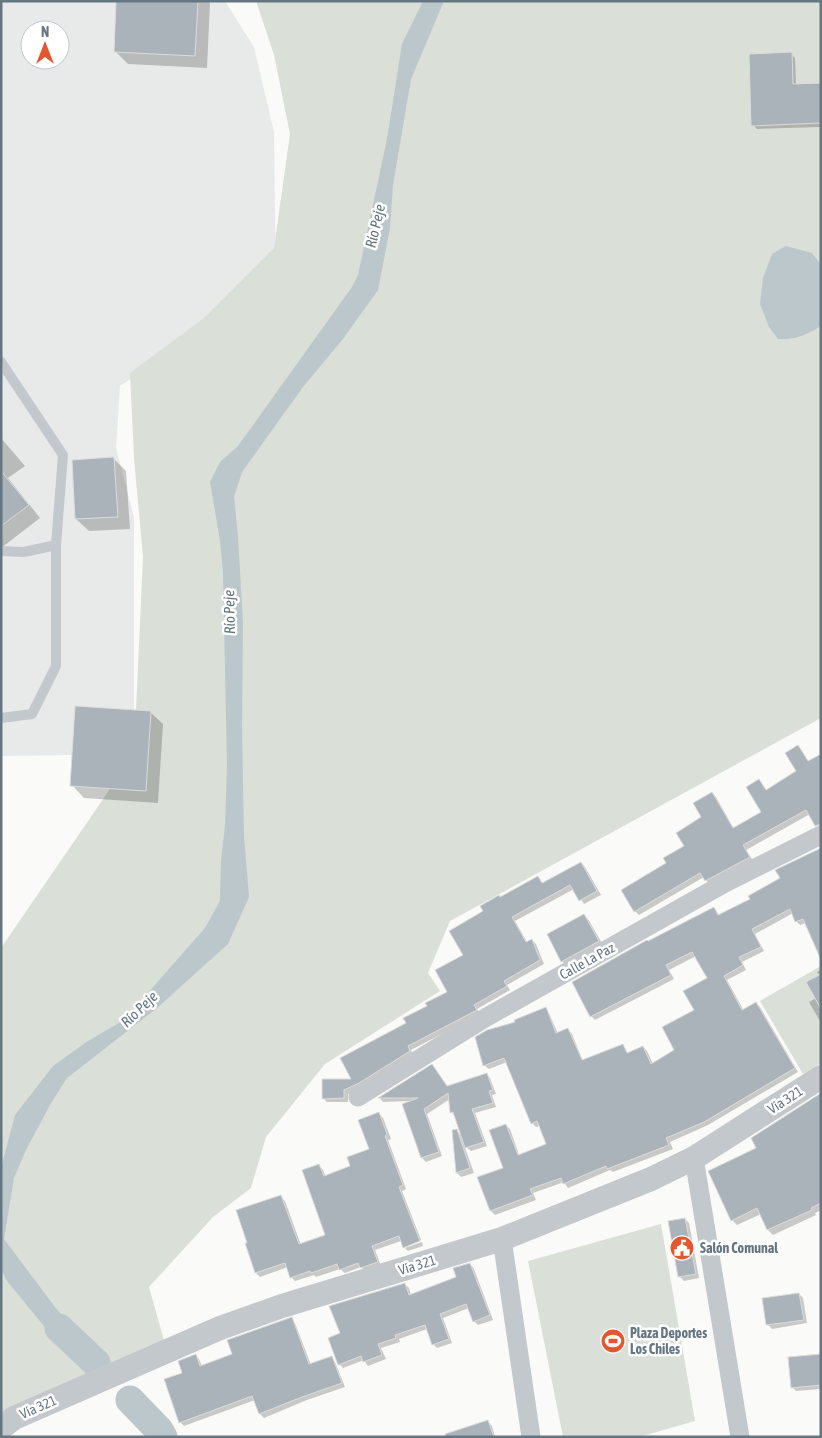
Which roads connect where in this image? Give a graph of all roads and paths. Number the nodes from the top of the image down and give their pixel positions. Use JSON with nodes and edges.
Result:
{"nodes":[{"id":1,"x":3,"y":369,"type":"edge"},
{"id":2,"x":56,"y":545,"type":"junction"},
{"id":3,"x":1,"y":551,"type":"edge"},
{"id":4,"x":1,"y":718,"type":"edge"},
{"id":5,"x":821,"y":834,"type":"edge"},
{"id":6,"x":821,"y":1076,"type":"edge"},
{"id":7,"x":358,"y":1097,"type":"dead end"},
{"id":8,"x":694,"y":1158,"type":"junction"},
{"id":9,"x":502,"y":1238,"type":"junction"},
{"id":10,"x":1,"y":1428,"type":"edge"},
{"id":11,"x":531,"y":1437,"type":"edge"},
{"id":12,"x":740,"y":1437,"type":"edge"}],
"edges":[{"from":1,"to":2,"type":"lane"},
{"from":2,"to":3,"type":"lane"},
{"from":2,"to":4,"type":"lane"},
{"from":5,"to":7,"type":"street","name":"Calle La Paz"},
{"from":6,"to":8,"type":"street","name":"Vía 321"},
{"from":8,"to":9,"type":"street","name":"Vía 321"},
{"from":8,"to":12,"type":"street"},
{"from":9,"to":10,"type":"street","name":"Vía 321"},
{"from":9,"to":11,"type":"street"}]}
